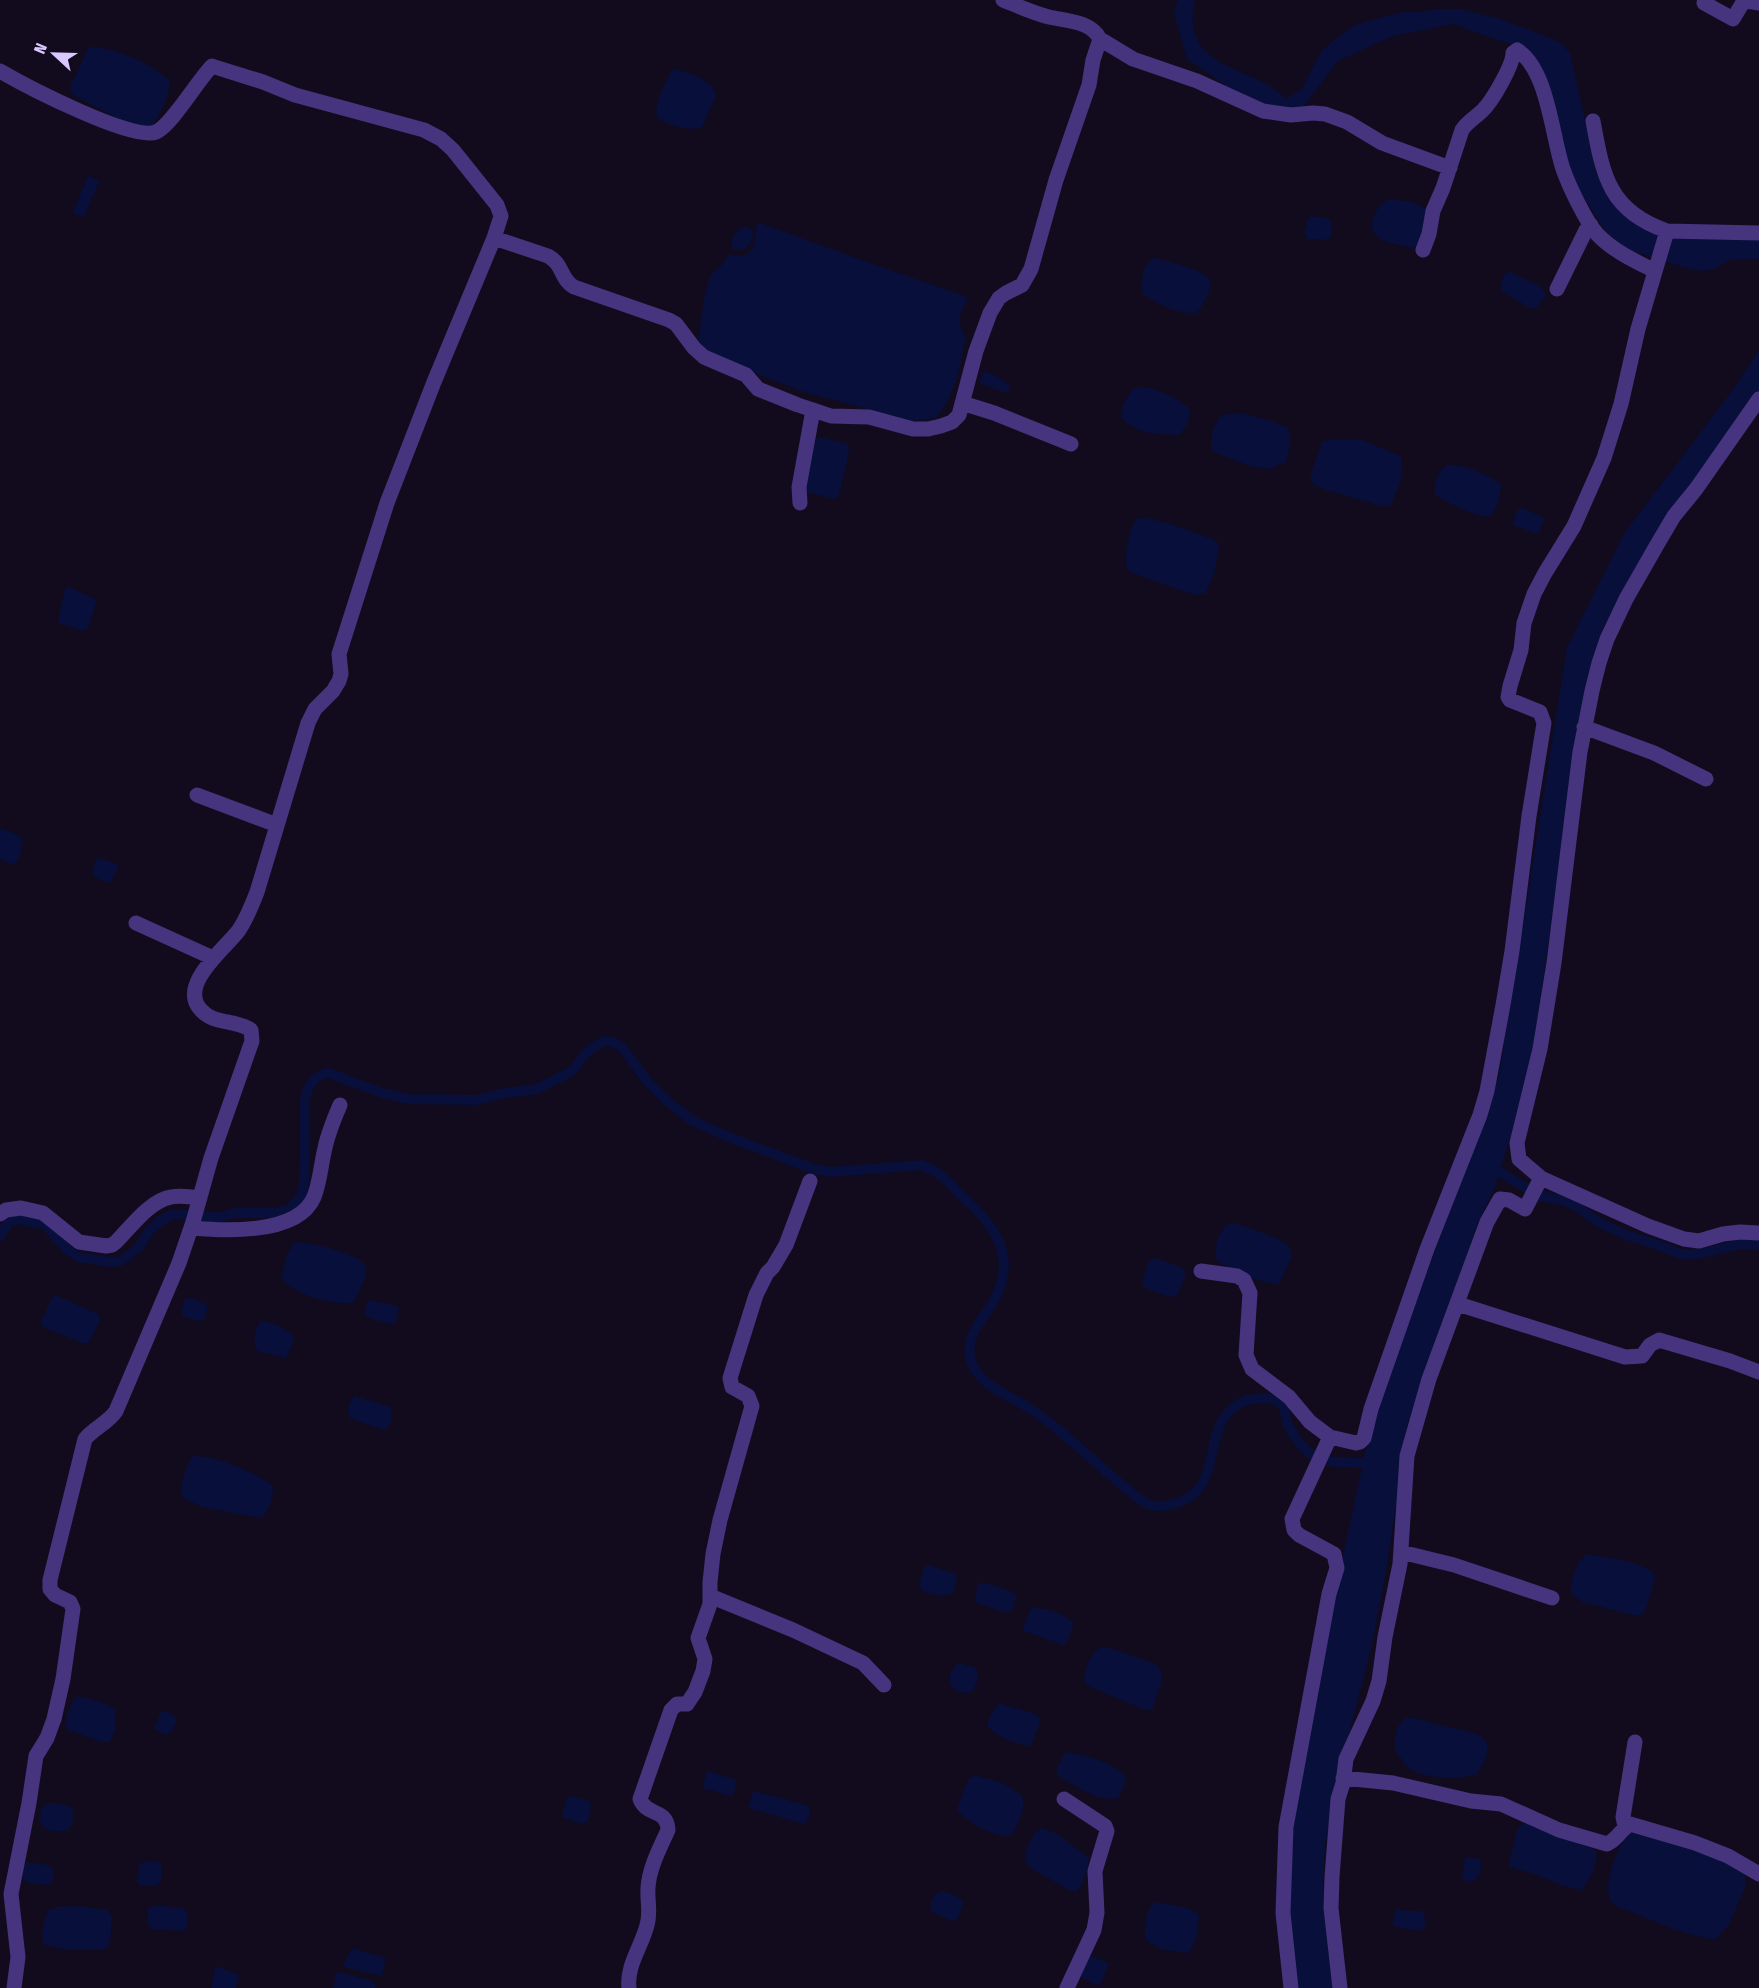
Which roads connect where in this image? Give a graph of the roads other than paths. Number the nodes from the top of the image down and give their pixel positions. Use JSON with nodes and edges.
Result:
{"nodes":[{"id":1,"x":1003,"y":0,"type":"edge"},
{"id":2,"x":1704,"y":3,"type":"dead end"},
{"id":3,"x":1759,"y":3,"type":"edge"},
{"id":4,"x":1100,"y":39,"type":"junction"},
{"id":5,"x":0,"y":71,"type":"edge"},
{"id":6,"x":1593,"y":122,"type":"dead end"},
{"id":7,"x":1450,"y":168,"type":"junction"},
{"id":8,"x":1591,"y":225,"type":"junction"},
{"id":9,"x":1759,"y":233,"type":"edge"},
{"id":10,"x":1666,"y":235,"type":"junction"},
{"id":11,"x":494,"y":238,"type":"junction"},
{"id":12,"x":1423,"y":250,"type":"dead end"},
{"id":13,"x":1656,"y":268,"type":"junction"},
{"id":14,"x":1557,"y":289,"type":"dead end"},
{"id":15,"x":1759,"y":399,"type":"edge"},
{"id":16,"x":962,"y":403,"type":"junction"},
{"id":17,"x":813,"y":410,"type":"junction"},
{"id":18,"x":1071,"y":444,"type":"dead end"},
{"id":19,"x":800,"y":503,"type":"dead end"},
{"id":20,"x":1584,"y":727,"type":"junction"},
{"id":21,"x":1706,"y":778,"type":"dead end"},
{"id":22,"x":197,"y":795,"type":"dead end"},
{"id":23,"x":277,"y":825,"type":"junction"},
{"id":24,"x":136,"y":923,"type":"dead end"},
{"id":25,"x":213,"y":958,"type":"junction"},
{"id":26,"x":340,"y":1105,"type":"dead end"},
{"id":27,"x":1540,"y":1180,"type":"junction"},
{"id":28,"x":810,"y":1181,"type":"dead end"},
{"id":29,"x":199,"y":1201,"type":"junction"},
{"id":30,"x":0,"y":1214,"type":"edge"},
{"id":31,"x":192,"y":1225,"type":"junction"},
{"id":32,"x":1759,"y":1233,"type":"edge"},
{"id":33,"x":1201,"y":1271,"type":"dead end"},
{"id":34,"x":1458,"y":1304,"type":"junction"},
{"id":35,"x":1759,"y":1372,"type":"edge"},
{"id":36,"x":1328,"y":1440,"type":"junction"},
{"id":37,"x":1401,"y":1552,"type":"junction"},
{"id":38,"x":710,"y":1596,"type":"junction"},
{"id":39,"x":1552,"y":1598,"type":"dead end"},
{"id":40,"x":884,"y":1685,"type":"dead end"},
{"id":41,"x":1635,"y":1742,"type":"dead end"},
{"id":42,"x":1343,"y":1778,"type":"junction"},
{"id":43,"x":1064,"y":1799,"type":"dead end"},
{"id":44,"x":1625,"y":1827,"type":"junction"},
{"id":45,"x":1759,"y":1874,"type":"edge"},
{"id":46,"x":14,"y":1988,"type":"edge"},
{"id":47,"x":629,"y":1988,"type":"edge"},
{"id":48,"x":1067,"y":1988,"type":"edge"},
{"id":49,"x":1291,"y":1988,"type":"edge"},
{"id":50,"x":1340,"y":1988,"type":"edge"}],
"edges":[{"from":1,"to":4,"type":"street"},
{"from":2,"to":3,"type":"street"},
{"from":4,"to":7,"type":"street"},
{"from":4,"to":16,"type":"street"},
{"from":5,"to":11,"type":"street"},
{"from":6,"to":10,"type":"street"},
{"from":7,"to":8,"type":"street"},
{"from":7,"to":12,"type":"street"},
{"from":8,"to":13,"type":"street"},
{"from":8,"to":14,"type":"street"},
{"from":9,"to":10,"type":"street"},
{"from":10,"to":13,"type":"street"},
{"from":11,"to":17,"type":"street"},
{"from":11,"to":23,"type":"street"},
{"from":13,"to":36,"type":"street"},
{"from":15,"to":20,"type":"street"},
{"from":16,"to":17,"type":"street"},
{"from":16,"to":18,"type":"street"},
{"from":17,"to":19,"type":"street"},
{"from":20,"to":21,"type":"street"},
{"from":20,"to":27,"type":"street"},
{"from":22,"to":23,"type":"street"},
{"from":23,"to":25,"type":"street"},
{"from":24,"to":25,"type":"street"},
{"from":25,"to":29,"type":"street"},
{"from":26,"to":31,"type":"street"},
{"from":27,"to":32,"type":"street"},
{"from":27,"to":34,"type":"street"},
{"from":28,"to":38,"type":"street"},
{"from":29,"to":30,"type":"street"},
{"from":29,"to":31,"type":"street"},
{"from":31,"to":46,"type":"street"},
{"from":33,"to":36,"type":"street"},
{"from":34,"to":35,"type":"street"},
{"from":34,"to":37,"type":"street"},
{"from":36,"to":49,"type":"street"},
{"from":37,"to":39,"type":"street"},
{"from":37,"to":42,"type":"street"},
{"from":38,"to":40,"type":"street"},
{"from":38,"to":47,"type":"street"},
{"from":41,"to":44,"type":"street"},
{"from":42,"to":44,"type":"street"},
{"from":42,"to":50,"type":"street"},
{"from":43,"to":48,"type":"street"},
{"from":44,"to":45,"type":"street"}]}
